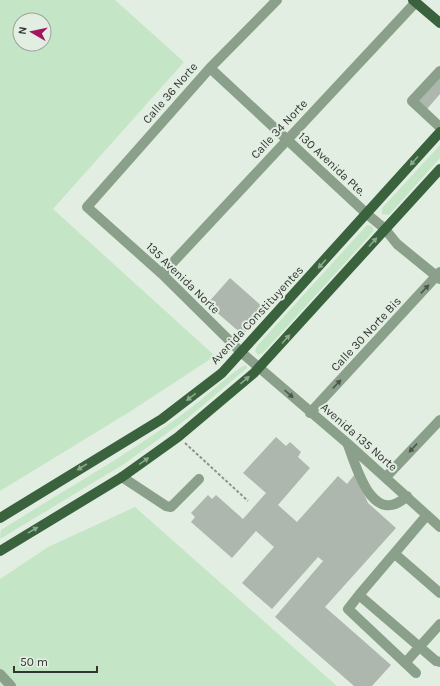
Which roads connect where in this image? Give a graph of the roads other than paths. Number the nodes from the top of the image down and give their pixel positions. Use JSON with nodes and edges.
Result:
{"nodes":[{"id":1,"x":277,"y":0,"type":"edge"},
{"id":2,"x":414,"y":1,"type":"edge"},
{"id":3,"x":440,"y":23,"type":"edge"},
{"id":4,"x":210,"y":68,"type":"junction"},
{"id":5,"x":440,"y":71,"type":"edge"},
{"id":6,"x":440,"y":127,"type":"edge"},
{"id":7,"x":440,"y":132,"type":"edge"},
{"id":8,"x":287,"y":140,"type":"junction"},
{"id":9,"x":440,"y":169,"type":"edge"},
{"id":10,"x":87,"y":207,"type":"joint"},
{"id":11,"x":366,"y":214,"type":"junction"},
{"id":12,"x":385,"y":229,"type":"junction"},
{"id":13,"x":162,"y":274,"type":"junction"},
{"id":14,"x":439,"y":275,"type":"edge"},
{"id":15,"x":242,"y":353,"type":"junction"},
{"id":16,"x":260,"y":368,"type":"junction"},
{"id":17,"x":310,"y":413,"type":"junction"},
{"id":18,"x":440,"y":420,"type":"edge"},
{"id":19,"x":347,"y":443,"type":"junction"},
{"id":20,"x":122,"y":476,"type":"junction"},
{"id":21,"x":386,"y":478,"type":"junction"},
{"id":22,"x":199,"y":479,"type":"dead end"},
{"id":23,"x":407,"y":496,"type":"junction"},
{"id":24,"x":427,"y":515,"type":"junction"},
{"id":25,"x":0,"y":518,"type":"edge"},
{"id":26,"x":440,"y":527,"type":"edge"},
{"id":27,"x":0,"y":551,"type":"edge"},
{"id":28,"x":395,"y":554,"type":"junction"},
{"id":29,"x":440,"y":593,"type":"edge"},
{"id":30,"x":359,"y":595,"type":"junction"},
{"id":31,"x":440,"y":624,"type":"edge"},
{"id":32,"x":420,"y":647,"type":"junction"},
{"id":33,"x":440,"y":662,"type":"edge"},
{"id":34,"x":405,"y":663,"type":"junction"},
{"id":35,"x":416,"y":673,"type":"dead end"},
{"id":36,"x":0,"y":674,"type":"edge"},
{"id":37,"x":11,"y":686,"type":"edge"}],
"edges":[{"from":1,"to":4,"type":"street","name":"Calle 36 Norte"},
{"from":2,"to":3,"type":"main road"},
{"from":2,"to":8,"type":"street","name":"Calle 34 Norte"},
{"from":4,"to":8,"type":"street","name":"130 Avenida Pte."},
{"from":4,"to":10,"type":"street","name":"Calle 36 Norte"},
{"from":5,"to":6,"type":"street"},
{"from":7,"to":11,"type":"main road","name":"Avenida Constituyentes","one_way":true},
{"from":8,"to":11,"type":"street","name":"130 Avenida Pte."},
{"from":8,"to":13,"type":"street","name":"Calle 34 Norte"},
{"from":9,"to":12,"type":"main road"},
{"from":10,"to":13,"type":"street","name":"135 Avenida Norte"},
{"from":11,"to":12,"type":"street","name":"130 Avenida Pte."},
{"from":11,"to":15,"type":"main road","name":"Avenida Constituyentes","one_way":true},
{"from":12,"to":14,"type":"street","name":"130 Avenida Pte."},
{"from":16,"to":12,"type":"main road","one_way":true},
{"from":13,"to":15,"type":"street","name":"135 Avenida Norte"},
{"from":17,"to":14,"type":"street","name":"Calle 30 Norte Bis","one_way":true},
{"from":15,"to":16,"type":"street","name":"135 Avenida Norte"},
{"from":15,"to":25,"type":"main road","name":"Avenida Constituyentes","one_way":true},
{"from":16,"to":17,"type":"street","name":"Avenida 135 Norte","one_way":true},
{"from":20,"to":16,"type":"main road","one_way":true},
{"from":17,"to":19,"type":"street","name":"Avenida 135 Norte"},
{"from":18,"to":21,"type":"street","one_way":true},
{"from":19,"to":21,"type":"street","name":"Avenida 135 Norte"},
{"from":19,"to":23,"type":"street"},
{"from":20,"to":22,"type":"street"},
{"from":27,"to":20,"type":"main road","one_way":true},
{"from":21,"to":23,"type":"street","name":"Avenida 135 Norte"},
{"from":23,"to":24,"type":"street","name":"Avenida 135 Norte"},
{"from":24,"to":26,"type":"street","name":"Avenida 135 Norte"},
{"from":24,"to":28,"type":"street"},
{"from":28,"to":29,"type":"street"},
{"from":28,"to":30,"type":"street"},
{"from":30,"to":32,"type":"street"},
{"from":30,"to":34,"type":"street"},
{"from":31,"to":32,"type":"street"},
{"from":32,"to":33,"type":"street"},
{"from":32,"to":34,"type":"street"},
{"from":34,"to":35,"type":"street"},
{"from":36,"to":37,"type":"street"}]}
